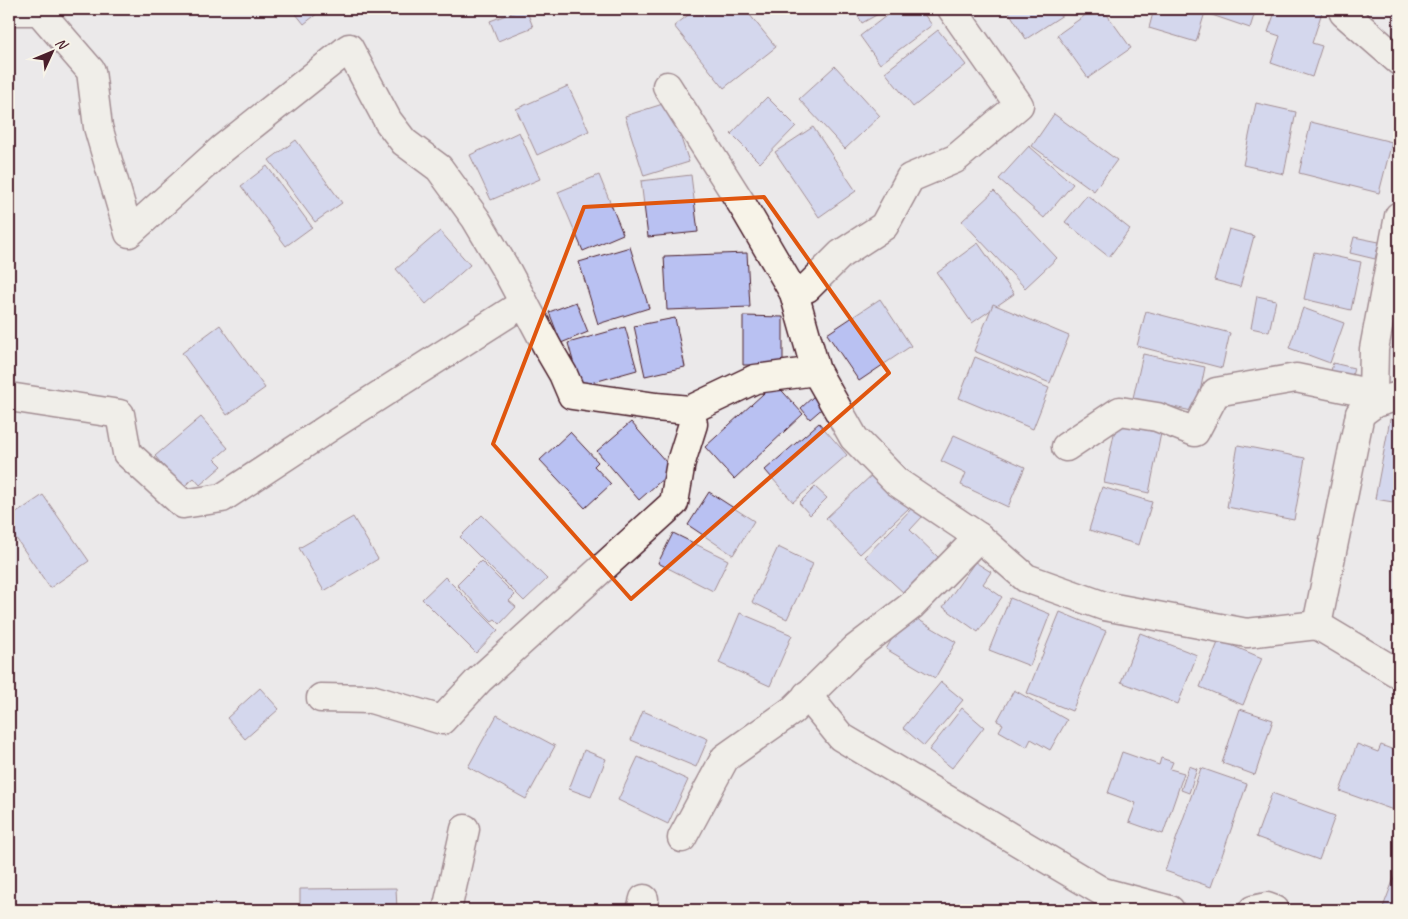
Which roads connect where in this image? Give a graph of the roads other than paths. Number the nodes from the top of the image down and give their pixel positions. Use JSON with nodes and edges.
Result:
{"nodes":[{"id":1,"x":952,"y":9,"type":"edge"},
{"id":2,"x":1345,"y":9,"type":"edge"},
{"id":3,"x":9,"y":10,"type":"edge"},
{"id":4,"x":1399,"y":61,"type":"edge"},
{"id":5,"x":667,"y":86,"type":"dead end"},
{"id":6,"x":1399,"y":216,"type":"edge"},
{"id":7,"x":794,"y":293,"type":"junction"},
{"id":8,"x":524,"y":304,"type":"junction"},
{"id":9,"x":1374,"y":349,"type":"junction"},
{"id":10,"x":816,"y":371,"type":"junction"},
{"id":11,"x":1399,"y":383,"type":"edge"},
{"id":12,"x":9,"y":397,"type":"edge"},
{"id":13,"x":1378,"y":401,"type":"edge"},
{"id":14,"x":690,"y":410,"type":"junction"},
{"id":15,"x":1066,"y":447,"type":"dead end"},
{"id":16,"x":979,"y":537,"type":"junction"},
{"id":17,"x":1317,"y":625,"type":"junction"},
{"id":18,"x":1399,"y":674,"type":"edge"},
{"id":19,"x":807,"y":695,"type":"junction"},
{"id":20,"x":321,"y":698,"type":"dead end"},
{"id":21,"x":465,"y":829,"type":"dead end"},
{"id":22,"x":682,"y":838,"type":"dead end"},
{"id":23,"x":447,"y":910,"type":"edge"},
{"id":24,"x":1170,"y":910,"type":"edge"},
{"id":25,"x":1253,"y":910,"type":"edge"},
{"id":26,"x":1275,"y":910,"type":"edge"}],
"edges":[{"from":1,"to":7,"type":"street"},
{"from":2,"to":4,"type":"street"},
{"from":3,"to":8,"type":"street"},
{"from":5,"to":7,"type":"street"},
{"from":6,"to":9,"type":"street"},
{"from":7,"to":10,"type":"street"},
{"from":8,"to":12,"type":"street"},
{"from":8,"to":14,"type":"street"},
{"from":9,"to":11,"type":"street"},
{"from":9,"to":13,"type":"street"},
{"from":10,"to":14,"type":"street"},
{"from":10,"to":16,"type":"street"},
{"from":13,"to":15,"type":"street"},
{"from":13,"to":17,"type":"street"},
{"from":14,"to":20,"type":"street"},
{"from":16,"to":17,"type":"street"},
{"from":16,"to":19,"type":"street"},
{"from":17,"to":18,"type":"street"},
{"from":19,"to":22,"type":"street"},
{"from":19,"to":24,"type":"street"},
{"from":21,"to":23,"type":"street"},
{"from":25,"to":26,"type":"street"}]}
